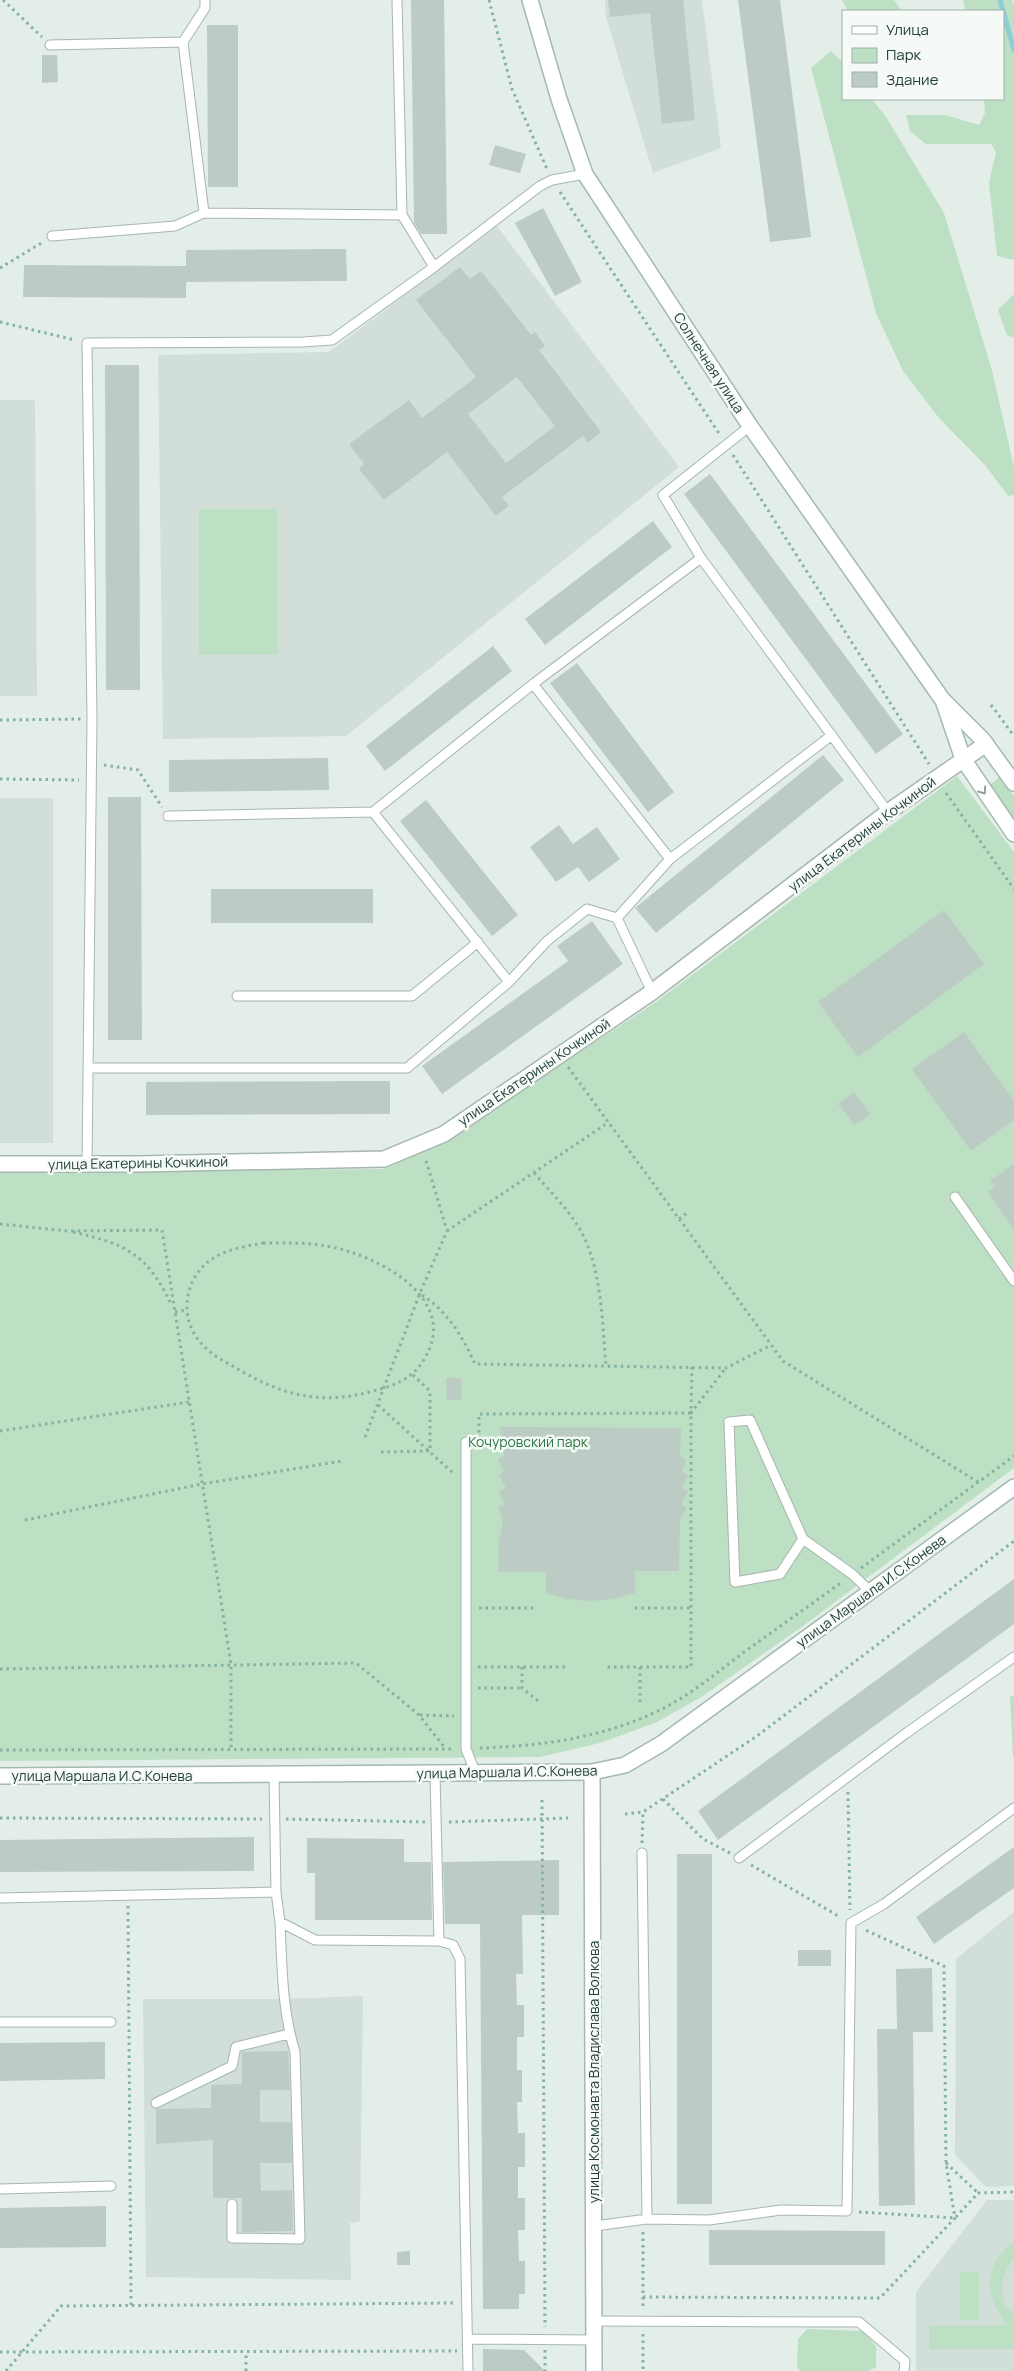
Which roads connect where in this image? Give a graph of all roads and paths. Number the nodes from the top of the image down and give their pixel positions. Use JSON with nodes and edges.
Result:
{"nodes":[{"id":1,"x":3,"y":0,"type":"edge"},
{"id":2,"x":205,"y":0,"type":"edge"},
{"id":3,"x":397,"y":0,"type":"edge"},
{"id":4,"x":490,"y":0,"type":"edge"},
{"id":5,"x":530,"y":0,"type":"edge"},
{"id":6,"x":183,"y":42,"type":"junction"},
{"id":7,"x":50,"y":44,"type":"joint"},
{"id":8,"x":585,"y":174,"type":"junction"},
{"id":9,"x":552,"y":180,"type":"junction"},
{"id":10,"x":204,"y":213,"type":"junction"},
{"id":11,"x":402,"y":215,"type":"junction"},
{"id":12,"x":52,"y":236,"type":"joint"},
{"id":13,"x":0,"y":268,"type":"edge"},
{"id":14,"x":434,"y":268,"type":"junction"},
{"id":15,"x":0,"y":322,"type":"edge"},
{"id":16,"x":87,"y":343,"type":"junction"},
{"id":17,"x":750,"y":426,"type":"junction"},
{"id":18,"x":726,"y":444,"type":"junction"},
{"id":19,"x":701,"y":558,"type":"junction"},
{"id":20,"x":533,"y":684,"type":"junction"},
{"id":21,"x":942,"y":699,"type":"junction"},
{"id":22,"x":991,"y":705,"type":"dead end"},
{"id":23,"x":92,"y":719,"type":"junction"},
{"id":24,"x":0,"y":720,"type":"edge"},
{"id":25,"x":832,"y":735,"type":"junction"},
{"id":26,"x":1014,"y":736,"type":"edge"},
{"id":27,"x":986,"y":744,"type":"junction"},
{"id":28,"x":963,"y":760,"type":"junction"},
{"id":29,"x":90,"y":763,"type":"junction"},
{"id":30,"x":930,"y":765,"type":"dead end"},
{"id":31,"x":0,"y":780,"type":"edge"},
{"id":32,"x":90,"y":780,"type":"junction"},
{"id":33,"x":1014,"y":783,"type":"edge"},
{"id":34,"x":946,"y":793,"type":"dead end"},
{"id":35,"x":374,"y":812,"type":"junction"},
{"id":36,"x":888,"y":812,"type":"junction"},
{"id":37,"x":168,"y":816,"type":"joint"},
{"id":38,"x":1014,"y":834,"type":"edge"},
{"id":39,"x":670,"y":859,"type":"junction"},
{"id":40,"x":1014,"y":889,"type":"edge"},
{"id":41,"x":617,"y":918,"type":"junction"},
{"id":42,"x":478,"y":942,"type":"junction"},
{"id":43,"x":509,"y":982,"type":"junction"},
{"id":44,"x":652,"y":992,"type":"junction"},
{"id":45,"x":237,"y":996,"type":"dead end"},
{"id":46,"x":560,"y":1055,"type":"junction"},
{"id":47,"x":90,"y":1068,"type":"junction"},
{"id":48,"x":608,"y":1122,"type":"junction"},
{"id":49,"x":424,"y":1152,"type":"dead end"},
{"id":50,"x":0,"y":1164,"type":"edge"},
{"id":51,"x":87,"y":1164,"type":"junction"},
{"id":52,"x":534,"y":1173,"type":"junction"},
{"id":53,"x":955,"y":1197,"type":"dead end"},
{"id":54,"x":687,"y":1213,"type":"dead end"},
{"id":55,"x":679,"y":1219,"type":"junction"},
{"id":56,"x":0,"y":1224,"type":"edge"},
{"id":57,"x":67,"y":1231,"type":"junction"},
{"id":58,"x":447,"y":1231,"type":"junction"},
{"id":59,"x":1014,"y":1281,"type":"edge"},
{"id":60,"x":420,"y":1293,"type":"junction"},
{"id":61,"x":187,"y":1310,"type":"junction"},
{"id":62,"x":175,"y":1312,"type":"junction"},
{"id":63,"x":771,"y":1345,"type":"junction"},
{"id":64,"x":606,"y":1366,"type":"junction"},
{"id":65,"x":692,"y":1367,"type":"junction"},
{"id":66,"x":726,"y":1368,"type":"junction"},
{"id":67,"x":412,"y":1374,"type":"junction"},
{"id":68,"x":385,"y":1388,"type":"junction"},
{"id":69,"x":189,"y":1402,"type":"junction"},
{"id":70,"x":692,"y":1414,"type":"junction"},
{"id":71,"x":0,"y":1431,"type":"edge"},
{"id":72,"x":365,"y":1437,"type":"dead end"},
{"id":73,"x":466,"y":1442,"type":"dead end"},
{"id":74,"x":479,"y":1443,"type":"dead end"},
{"id":75,"x":381,"y":1452,"type":"dead end"},
{"id":76,"x":1014,"y":1456,"type":"edge"},
{"id":77,"x":342,"y":1461,"type":"dead end"},
{"id":78,"x":978,"y":1482,"type":"junction"},
{"id":79,"x":202,"y":1484,"type":"junction"},
{"id":80,"x":1014,"y":1487,"type":"edge"},
{"id":81,"x":25,"y":1520,"type":"dead end"},
{"id":82,"x":802,"y":1539,"type":"junction"},
{"id":83,"x":1014,"y":1541,"type":"edge"},
{"id":84,"x":852,"y":1574,"type":"junction"},
{"id":85,"x":870,"y":1592,"type":"junction"},
{"id":86,"x":478,"y":1599,"type":"dead end"},
{"id":87,"x":636,"y":1608,"type":"dead end"},
{"id":88,"x":691,"y":1608,"type":"junction"},
{"id":89,"x":478,"y":1618,"type":"dead end"},
{"id":90,"x":1014,"y":1657,"type":"edge"},
{"id":91,"x":478,"y":1658,"type":"dead end"},
{"id":92,"x":231,"y":1664,"type":"junction"},
{"id":93,"x":478,"y":1667,"type":"junction"},
{"id":94,"x":522,"y":1667,"type":"junction"},
{"id":95,"x":565,"y":1667,"type":"dead end"},
{"id":96,"x":607,"y":1667,"type":"dead end"},
{"id":97,"x":640,"y":1667,"type":"junction"},
{"id":98,"x":0,"y":1669,"type":"edge"},
{"id":99,"x":478,"y":1674,"type":"dead end"},
{"id":100,"x":478,"y":1681,"type":"dead end"},
{"id":101,"x":478,"y":1688,"type":"junction"},
{"id":102,"x":522,"y":1688,"type":"junction"},
{"id":103,"x":478,"y":1697,"type":"dead end"},
{"id":104,"x":538,"y":1702,"type":"dead end"},
{"id":105,"x":640,"y":1702,"type":"dead end"},
{"id":106,"x":420,"y":1715,"type":"junction"},
{"id":107,"x":466,"y":1716,"type":"junction"},
{"id":108,"x":477,"y":1740,"type":"dead end"},
{"id":109,"x":231,"y":1749,"type":"junction"},
{"id":110,"x":445,"y":1749,"type":"junction"},
{"id":111,"x":466,"y":1749,"type":"junction"},
{"id":112,"x":0,"y":1750,"type":"edge"},
{"id":113,"x":592,"y":1772,"type":"junction"},
{"id":114,"x":435,"y":1774,"type":"junction"},
{"id":115,"x":476,"y":1774,"type":"junction"},
{"id":116,"x":274,"y":1775,"type":"junction"},
{"id":117,"x":0,"y":1776,"type":"edge"},
{"id":118,"x":848,"y":1777,"type":"junction"},
{"id":119,"x":542,"y":1800,"type":"dead end"},
{"id":120,"x":1014,"y":1808,"type":"edge"},
{"id":121,"x":643,"y":1812,"type":"junction"},
{"id":122,"x":625,"y":1814,"type":"dead end"},
{"id":123,"x":642,"y":1853,"type":"joint"},
{"id":124,"x":739,"y":1858,"type":"dead end"},
{"id":125,"x":276,"y":1892,"type":"junction"},
{"id":126,"x":128,"y":1895,"type":"junction"},
{"id":127,"x":0,"y":1898,"type":"edge"},
{"id":128,"x":280,"y":1922,"type":"junction"},
{"id":129,"x":851,"y":1924,"type":"junction"},
{"id":130,"x":438,"y":1941,"type":"junction"},
{"id":131,"x":0,"y":2022,"type":"edge"},
{"id":132,"x":110,"y":2022,"type":"dead end"},
{"id":133,"x":289,"y":2034,"type":"junction"},
{"id":134,"x":156,"y":2102,"type":"dead end"},
{"id":135,"x":946,"y":2163,"type":"dead end"},
{"id":136,"x":111,"y":2186,"type":"dead end"},
{"id":137,"x":0,"y":2189,"type":"edge"},
{"id":138,"x":978,"y":2192,"type":"junction"},
{"id":139,"x":1014,"y":2192,"type":"edge"},
{"id":140,"x":232,"y":2204,"type":"dead end"},
{"id":141,"x":847,"y":2212,"type":"junction"},
{"id":142,"x":955,"y":2218,"type":"junction"},
{"id":143,"x":647,"y":2219,"type":"junction"},
{"id":144,"x":595,"y":2226,"type":"junction"},
{"id":145,"x":643,"y":2297,"type":"junction"},
{"id":146,"x":468,"y":2303,"type":"junction"},
{"id":147,"x":131,"y":2306,"type":"junction"},
{"id":148,"x":594,"y":2321,"type":"junction"},
{"id":149,"x":643,"y":2321,"type":"junction"},
{"id":150,"x":469,"y":2339,"type":"junction"},
{"id":151,"x":545,"y":2339,"type":"junction"},
{"id":152,"x":594,"y":2340,"type":"junction"},
{"id":153,"x":468,"y":2350,"type":"junction"},
{"id":154,"x":0,"y":2352,"type":"edge"},
{"id":155,"x":23,"y":2352,"type":"junction"},
{"id":156,"x":246,"y":2352,"type":"junction"},
{"id":157,"x":6,"y":2371,"type":"edge"},
{"id":158,"x":246,"y":2371,"type":"edge"},
{"id":159,"x":468,"y":2371,"type":"edge"},
{"id":160,"x":546,"y":2371,"type":"edge"},
{"id":161,"x":594,"y":2371,"type":"edge"},
{"id":162,"x":643,"y":2371,"type":"edge"},
{"id":163,"x":904,"y":2371,"type":"edge"}],
"edges":[{"from":1,"to":7,"type":"path"},
{"from":2,"to":6,"type":"lane"},
{"from":3,"to":11,"type":"lane"},
{"from":4,"to":9,"type":"path"},
{"from":5,"to":8,"type":"main road","name":"Солнечная улица"},
{"from":6,"to":7,"type":"lane"},
{"from":6,"to":10,"type":"lane"},
{"from":8,"to":9,"type":"lane"},
{"from":8,"to":17,"type":"main road","name":"Солнечная улица"},
{"from":9,"to":14,"type":"lane"},
{"from":9,"to":18,"type":"path"},
{"from":10,"to":11,"type":"lane"},
{"from":10,"to":12,"type":"lane"},
{"from":11,"to":14,"type":"lane"},
{"from":12,"to":13,"type":"path"},
{"from":14,"to":16,"type":"lane"},
{"from":15,"to":16,"type":"path"},
{"from":16,"to":23,"type":"lane"},
{"from":17,"to":18,"type":"lane"},
{"from":17,"to":21,"type":"main road","name":"Солнечная улица"},
{"from":18,"to":19,"type":"lane"},
{"from":18,"to":30,"type":"path"},
{"from":19,"to":20,"type":"lane"},
{"from":19,"to":25,"type":"lane"},
{"from":20,"to":35,"type":"lane"},
{"from":20,"to":39,"type":"lane"},
{"from":21,"to":27,"type":"main road","name":"Солнечная улица"},
{"from":21,"to":28,"type":"main road","name":"Солнечная улица"},
{"from":22,"to":26,"type":"path"},
{"from":23,"to":24,"type":"path"},
{"from":23,"to":29,"type":"lane"},
{"from":25,"to":36,"type":"lane"},
{"from":25,"to":39,"type":"lane"},
{"from":27,"to":28,"type":"main road","name":"улица Екатерины Кочкиной"},
{"from":27,"to":33,"type":"main road","name":"Солнечная улица"},
{"from":28,"to":36,"type":"main road","name":"улица Екатерины Кочкиной"},
{"from":28,"to":38,"type":"main road","name":"Солнечная улица","one_way":true},
{"from":29,"to":32,"type":"lane"},
{"from":29,"to":37,"type":"path"},
{"from":31,"to":32,"type":"path"},
{"from":32,"to":47,"type":"lane"},
{"from":34,"to":40,"type":"path"},
{"from":35,"to":37,"type":"lane"},
{"from":35,"to":42,"type":"lane"},
{"from":36,"to":44,"type":"main road","name":"улица Екатерины Кочкиной"},
{"from":39,"to":41,"type":"lane"},
{"from":41,"to":43,"type":"lane"},
{"from":41,"to":44,"type":"lane"},
{"from":42,"to":43,"type":"lane"},
{"from":42,"to":45,"type":"lane"},
{"from":43,"to":47,"type":"lane"},
{"from":44,"to":46,"type":"main road","name":"улица Екатерины Кочкиной"},
{"from":46,"to":48,"type":"path"},
{"from":46,"to":51,"type":"main road","name":"улица Екатерины Кочкиной"},
{"from":47,"to":51,"type":"lane"},
{"from":48,"to":52,"type":"path"},
{"from":48,"to":55,"type":"path"},
{"from":49,"to":58,"type":"path"},
{"from":50,"to":51,"type":"main road","name":"улица Екатерины Кочкиной"},
{"from":52,"to":58,"type":"path"},
{"from":52,"to":64,"type":"path"},
{"from":53,"to":59,"type":"lane"},
{"from":54,"to":55,"type":"path"},
{"from":55,"to":63,"type":"path"},
{"from":56,"to":57,"type":"path"},
{"from":57,"to":62,"type":"path"},
{"from":57,"to":62,"type":"path"},
{"from":58,"to":60,"type":"path"},
{"from":60,"to":61,"type":"path"},
{"from":60,"to":64,"type":"path"},
{"from":60,"to":67,"type":"path"},
{"from":60,"to":68,"type":"path"},
{"from":61,"to":62,"type":"path"},
{"from":61,"to":68,"type":"path"},
{"from":62,"to":69,"type":"path"},
{"from":63,"to":66,"type":"path"},
{"from":63,"to":78,"type":"path"},
{"from":64,"to":65,"type":"path"},
{"from":65,"to":66,"type":"path"},
{"from":65,"to":70,"type":"path"},
{"from":66,"to":70,"type":"path"},
{"from":67,"to":68,"type":"path"},
{"from":67,"to":75,"type":"path"},
{"from":68,"to":72,"type":"path"},
{"from":69,"to":71,"type":"path"},
{"from":69,"to":79,"type":"path"},
{"from":70,"to":74,"type":"path"},
{"from":70,"to":88,"type":"path"},
{"from":73,"to":107,"type":"lane"},
{"from":76,"to":78,"type":"path"},
{"from":77,"to":79,"type":"path"},
{"from":78,"to":84,"type":"path"},
{"from":79,"to":81,"type":"path"},
{"from":79,"to":92,"type":"path"},
{"from":80,"to":85,"type":"main road","name":"улица Маршала И.С.Конева"},
{"from":82,"to":82,"type":"lane"},
{"from":82,"to":84,"type":"lane"},
{"from":83,"to":121,"type":"path"},
{"from":84,"to":85,"type":"lane"},
{"from":84,"to":108,"type":"path"},
{"from":85,"to":113,"type":"main road","name":"улица Маршала И.С.Конева"},
{"from":86,"to":89,"type":"path"},
{"from":87,"to":88,"type":"path"},
{"from":88,"to":97,"type":"path"},
{"from":90,"to":118,"type":"lane"},
{"from":91,"to":93,"type":"path"},
{"from":92,"to":98,"type":"path"},
{"from":92,"to":106,"type":"path"},
{"from":92,"to":109,"type":"path"},
{"from":93,"to":94,"type":"path"},
{"from":93,"to":99,"type":"path"},
{"from":94,"to":95,"type":"path"},
{"from":94,"to":102,"type":"path"},
{"from":96,"to":97,"type":"path"},
{"from":97,"to":105,"type":"path"},
{"from":100,"to":101,"type":"path"},
{"from":101,"to":102,"type":"path"},
{"from":101,"to":103,"type":"path"},
{"from":102,"to":104,"type":"path"},
{"from":106,"to":107,"type":"path"},
{"from":106,"to":110,"type":"path"},
{"from":107,"to":111,"type":"lane"},
{"from":109,"to":110,"type":"path"},
{"from":109,"to":112,"type":"path"},
{"from":110,"to":111,"type":"path"},
{"from":111,"to":115,"type":"lane"},
{"from":113,"to":115,"type":"main road","name":"улица Маршала И.С.Конева"},
{"from":113,"to":144,"type":"main road","name":"улица Космонавта Владислава Волкова"},
{"from":114,"to":115,"type":"main road","name":"улица Маршала И.С.Конева"},
{"from":114,"to":116,"type":"main road","name":"улица Маршала И.С.Конева"},
{"from":114,"to":130,"type":"lane"},
{"from":116,"to":117,"type":"main road","name":"улица Маршала И.С.Конева"},
{"from":116,"to":125,"type":"lane"},
{"from":118,"to":124,"type":"lane"},
{"from":118,"to":129,"type":"path"},
{"from":119,"to":151,"type":"path"},
{"from":120,"to":129,"type":"lane"},
{"from":121,"to":122,"type":"path"},
{"from":121,"to":123,"type":"path"},
{"from":123,"to":143,"type":"lane"},
{"from":125,"to":126,"type":"lane"},
{"from":125,"to":128,"type":"lane"},
{"from":126,"to":127,"type":"lane"},
{"from":126,"to":147,"type":"path"},
{"from":128,"to":130,"type":"lane"},
{"from":128,"to":133,"type":"lane"},
{"from":129,"to":141,"type":"lane"},
{"from":130,"to":146,"type":"lane"},
{"from":131,"to":132,"type":"lane"},
{"from":133,"to":134,"type":"lane"},
{"from":133,"to":140,"type":"lane"},
{"from":135,"to":138,"type":"path"},
{"from":136,"to":137,"type":"lane"},
{"from":138,"to":139,"type":"path"},
{"from":138,"to":142,"type":"path"},
{"from":141,"to":142,"type":"path"},
{"from":141,"to":143,"type":"lane"},
{"from":142,"to":145,"type":"path"},
{"from":143,"to":144,"type":"lane"},
{"from":143,"to":145,"type":"path"},
{"from":144,"to":148,"type":"main road","name":"улица Космонавта Владислава Волкова"},
{"from":145,"to":149,"type":"path"},
{"from":146,"to":147,"type":"path"},
{"from":146,"to":150,"type":"lane"},
{"from":147,"to":155,"type":"path"},
{"from":148,"to":149,"type":"lane"},
{"from":148,"to":152,"type":"main road","name":"улица Космонавта Владислава Волкова"},
{"from":149,"to":162,"type":"path"},
{"from":149,"to":163,"type":"lane"},
{"from":150,"to":151,"type":"lane"},
{"from":150,"to":153,"type":"lane"},
{"from":151,"to":152,"type":"lane"},
{"from":151,"to":160,"type":"path"},
{"from":152,"to":161,"type":"main road","name":"улица Космонавта Владислава Волкова"},
{"from":153,"to":156,"type":"path"},
{"from":153,"to":159,"type":"lane"},
{"from":154,"to":155,"type":"path"},
{"from":155,"to":156,"type":"path"},
{"from":155,"to":157,"type":"path"},
{"from":156,"to":158,"type":"path"}]}
